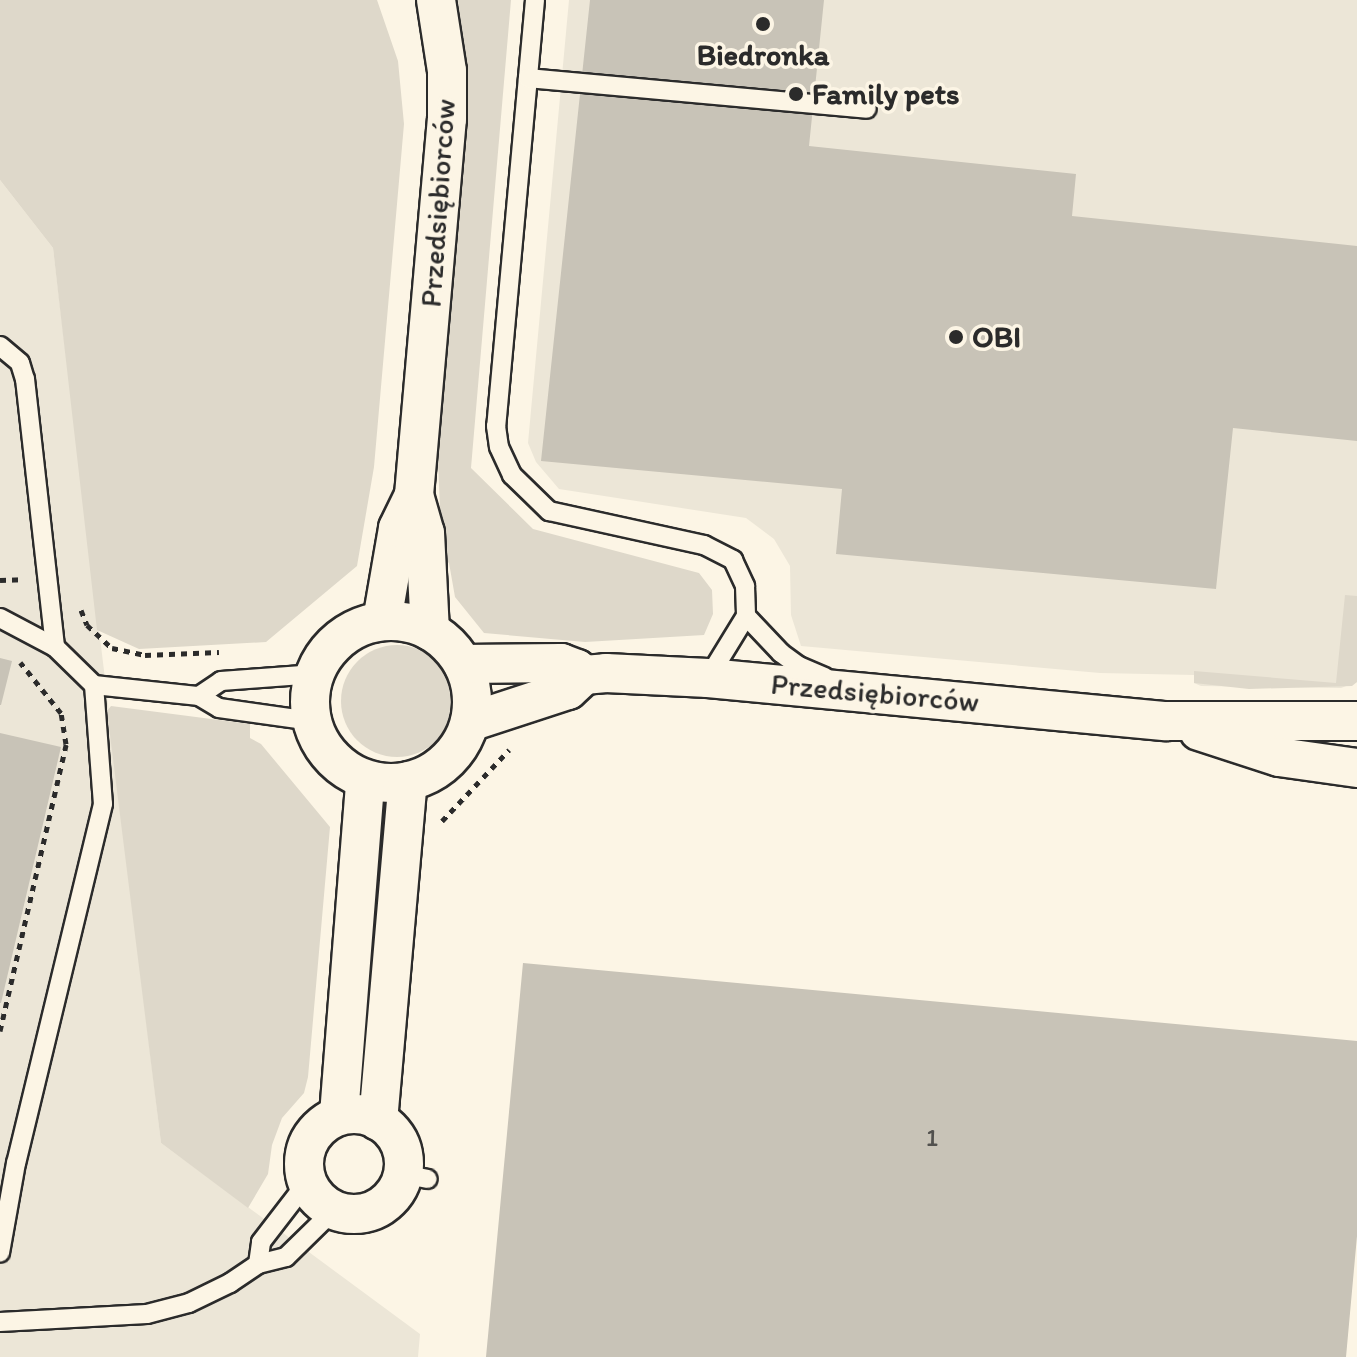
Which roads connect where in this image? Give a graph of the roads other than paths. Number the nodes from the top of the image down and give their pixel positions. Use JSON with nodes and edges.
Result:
{"nodes":[{"id":1,"x":535,"y":0,"type":"edge"},
{"id":2,"x":433,"y":2,"type":"edge"},
{"id":3,"x":528,"y":78,"type":"junction"},
{"id":4,"x":867,"y":109,"type":"dead end"},
{"id":5,"x":0,"y":346,"type":"edge"},
{"id":6,"x":414,"y":495,"type":"junction"},
{"id":7,"x":746,"y":616,"type":"junction"},
{"id":8,"x":0,"y":618,"type":"edge"},
{"id":9,"x":382,"y":621,"type":"junction"},
{"id":10,"x":430,"y":631,"type":"junction"},
{"id":11,"x":55,"y":647,"type":"junction"},
{"id":12,"x":463,"y":664,"type":"junction"},
{"id":13,"x":316,"y":674,"type":"junction"},
{"id":14,"x":584,"y":675,"type":"junction"},
{"id":15,"x":708,"y":678,"type":"junction"},
{"id":16,"x":94,"y":685,"type":"junction"},
{"id":17,"x":848,"y":690,"type":"junction"},
{"id":18,"x":199,"y":696,"type":"junction"},
{"id":19,"x":312,"y":721,"type":"junction"},
{"id":20,"x":1166,"y":721,"type":"junction"},
{"id":21,"x":1357,"y":721,"type":"edge"},
{"id":22,"x":470,"y":722,"type":"junction"},
{"id":23,"x":1357,"y":768,"type":"edge"},
{"id":24,"x":365,"y":781,"type":"junction"},
{"id":25,"x":408,"y":781,"type":"junction"},
{"id":26,"x":339,"y":1115,"type":"junction"},
{"id":27,"x":378,"y":1121,"type":"junction"},
{"id":28,"x":308,"y":1181,"type":"junction"},
{"id":29,"x":334,"y":1210,"type":"junction"},
{"id":30,"x":0,"y":1253,"type":"edge"},
{"id":31,"x":258,"y":1264,"type":"junction"},
{"id":32,"x":0,"y":1322,"type":"edge"}],
"edges":[{"from":1,"to":3,"type":"lane"},
{"from":2,"to":6,"type":"street","name":"Przedsiębiorców"},
{"from":3,"to":4,"type":"lane"},
{"from":3,"to":7,"type":"lane"},
{"from":5,"to":11,"type":"lane"},
{"from":6,"to":9,"type":"street","name":"Przedsiębiorców"},
{"from":6,"to":10,"type":"street","name":"Przedsiębiorców"},
{"from":7,"to":15,"type":"lane"},
{"from":7,"to":17,"type":"lane"},
{"from":8,"to":11,"type":"lane"},
{"from":9,"to":10,"type":"street"},
{"from":9,"to":13,"type":"street"},
{"from":10,"to":12,"type":"street"},
{"from":11,"to":16,"type":"lane"},
{"from":12,"to":14,"type":"street"},
{"from":12,"to":22,"type":"street"},
{"from":13,"to":18,"type":"lane"},
{"from":13,"to":19,"type":"street"},
{"from":14,"to":15,"type":"street","name":"Przedsiębiorców"},
{"from":14,"to":22,"type":"street"},
{"from":15,"to":17,"type":"street","name":"Przedsiębiorców"},
{"from":16,"to":18,"type":"lane"},
{"from":16,"to":30,"type":"lane"},
{"from":17,"to":20,"type":"street","name":"Przedsiębiorców"},
{"from":18,"to":19,"type":"lane"},
{"from":19,"to":24,"type":"street"},
{"from":20,"to":21,"type":"street","name":"Przedsiębiorców"},
{"from":20,"to":23,"type":"street","name":"Przedsiębiorców"},
{"from":22,"to":25,"type":"street"},
{"from":24,"to":25,"type":"street"},
{"from":24,"to":26,"type":"street"},
{"from":25,"to":27,"type":"street"},
{"from":26,"to":27,"type":"street"},
{"from":26,"to":28,"type":"street"},
{"from":27,"to":29,"type":"street"},
{"from":28,"to":29,"type":"street"},
{"from":28,"to":31,"type":"lane"},
{"from":29,"to":31,"type":"lane"},
{"from":31,"to":32,"type":"lane"}]}
